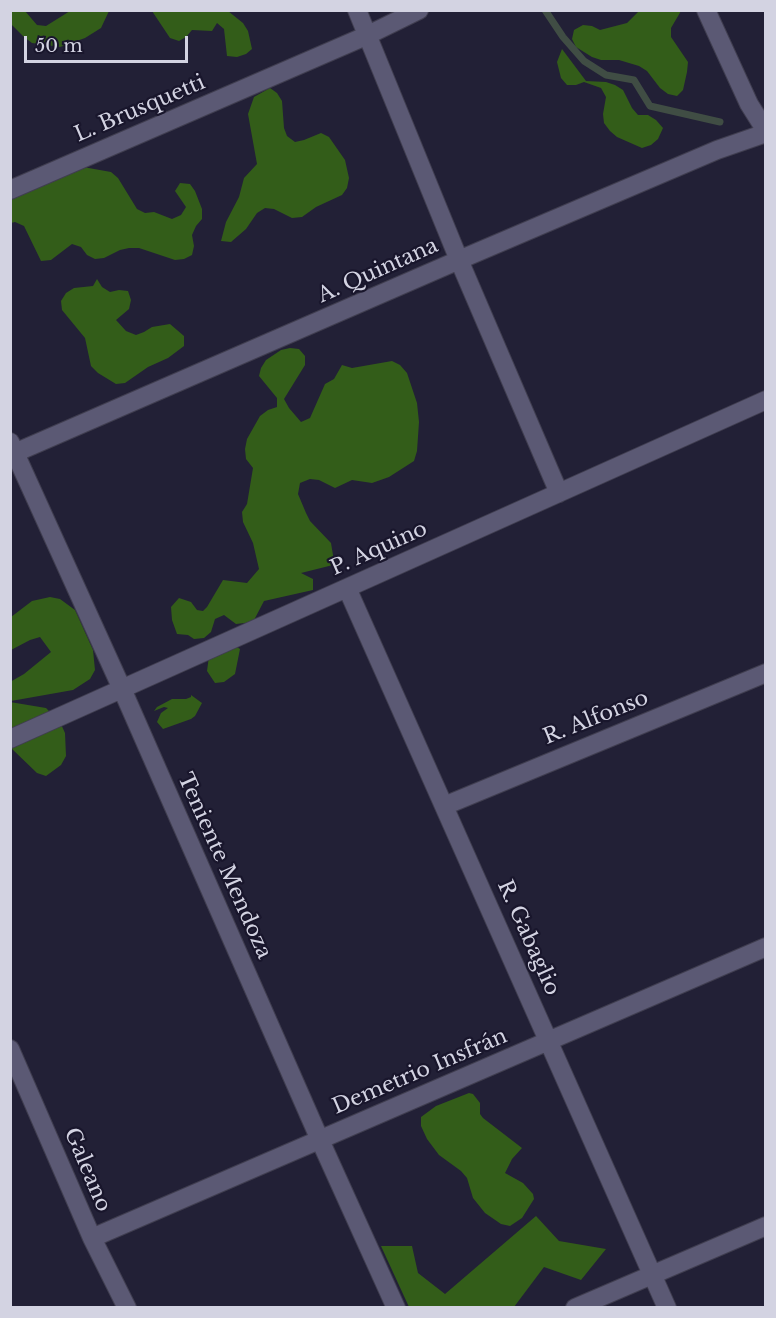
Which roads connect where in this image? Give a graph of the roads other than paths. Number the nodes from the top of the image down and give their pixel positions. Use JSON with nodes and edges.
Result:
{"nodes":[{"id":1,"x":357,"y":10,"type":"edge"},
{"id":2,"x":419,"y":10,"type":"edge"},
{"id":3,"x":706,"y":10,"type":"edge"},
{"id":4,"x":368,"y":35,"type":"junction"},
{"id":5,"x":765,"y":132,"type":"edge"},
{"id":6,"x":10,"y":190,"type":"edge"},
{"id":7,"x":459,"y":260,"type":"junction"},
{"id":8,"x":765,"y":400,"type":"edge"},
{"id":9,"x":12,"y":450,"type":"edge"},
{"id":10,"x":559,"y":493,"type":"junction"},
{"id":11,"x":347,"y":588,"type":"junction"},
{"id":12,"x":765,"y":673,"type":"edge"},
{"id":13,"x":122,"y":689,"type":"junction"},
{"id":14,"x":10,"y":739,"type":"edge"},
{"id":15,"x":444,"y":806,"type":"junction"},
{"id":16,"x":765,"y":948,"type":"edge"},
{"id":17,"x":549,"y":1041,"type":"junction"},
{"id":18,"x":10,"y":1049,"type":"edge"},
{"id":19,"x":320,"y":1140,"type":"junction"},
{"id":20,"x":765,"y":1226,"type":"edge"},
{"id":21,"x":92,"y":1238,"type":"junction"},
{"id":22,"x":652,"y":1274,"type":"junction"},
{"id":23,"x":127,"y":1308,"type":"edge"},
{"id":24,"x":396,"y":1308,"type":"edge"},
{"id":25,"x":574,"y":1308,"type":"edge"},
{"id":26,"x":667,"y":1308,"type":"edge"}],
"edges":[{"from":1,"to":4,"type":"street"},
{"from":2,"to":4,"type":"street","name":"L. Brusquetti"},
{"from":3,"to":5,"type":"street"},
{"from":4,"to":6,"type":"street","name":"L. Brusquetti"},
{"from":4,"to":7,"type":"street"},
{"from":5,"to":7,"type":"street","name":"A. Quintana"},
{"from":7,"to":9,"type":"street","name":"A. Quintana"},
{"from":7,"to":10,"type":"street"},
{"from":8,"to":10,"type":"street","name":"P. Aquino"},
{"from":9,"to":13,"type":"street","name":"Teniente Mendoza"},
{"from":10,"to":11,"type":"street","name":"P. Aquino"},
{"from":11,"to":13,"type":"street","name":"P. Aquino"},
{"from":11,"to":15,"type":"street","name":"R. Gabaglio"},
{"from":12,"to":15,"type":"street","name":"R. Alfonso"},
{"from":13,"to":14,"type":"street","name":"P. Aquino"},
{"from":13,"to":19,"type":"street","name":"Teniente Mendoza"},
{"from":15,"to":17,"type":"street","name":"R. Gabaglio"},
{"from":16,"to":17,"type":"street","name":"Demetrio Insfrán"},
{"from":17,"to":19,"type":"street","name":"Demetrio Insfrán"},
{"from":17,"to":22,"type":"street","name":"R. Gabaglio"},
{"from":18,"to":21,"type":"street","name":"Galeano"},
{"from":19,"to":21,"type":"street","name":"Demetrio Insfrán"},
{"from":19,"to":24,"type":"street","name":"Teniente Mendoza"},
{"from":20,"to":22,"type":"street"},
{"from":21,"to":23,"type":"street","name":"Galeano"},
{"from":22,"to":25,"type":"street"},
{"from":22,"to":26,"type":"street","name":"R. Gabaglio"}]}
